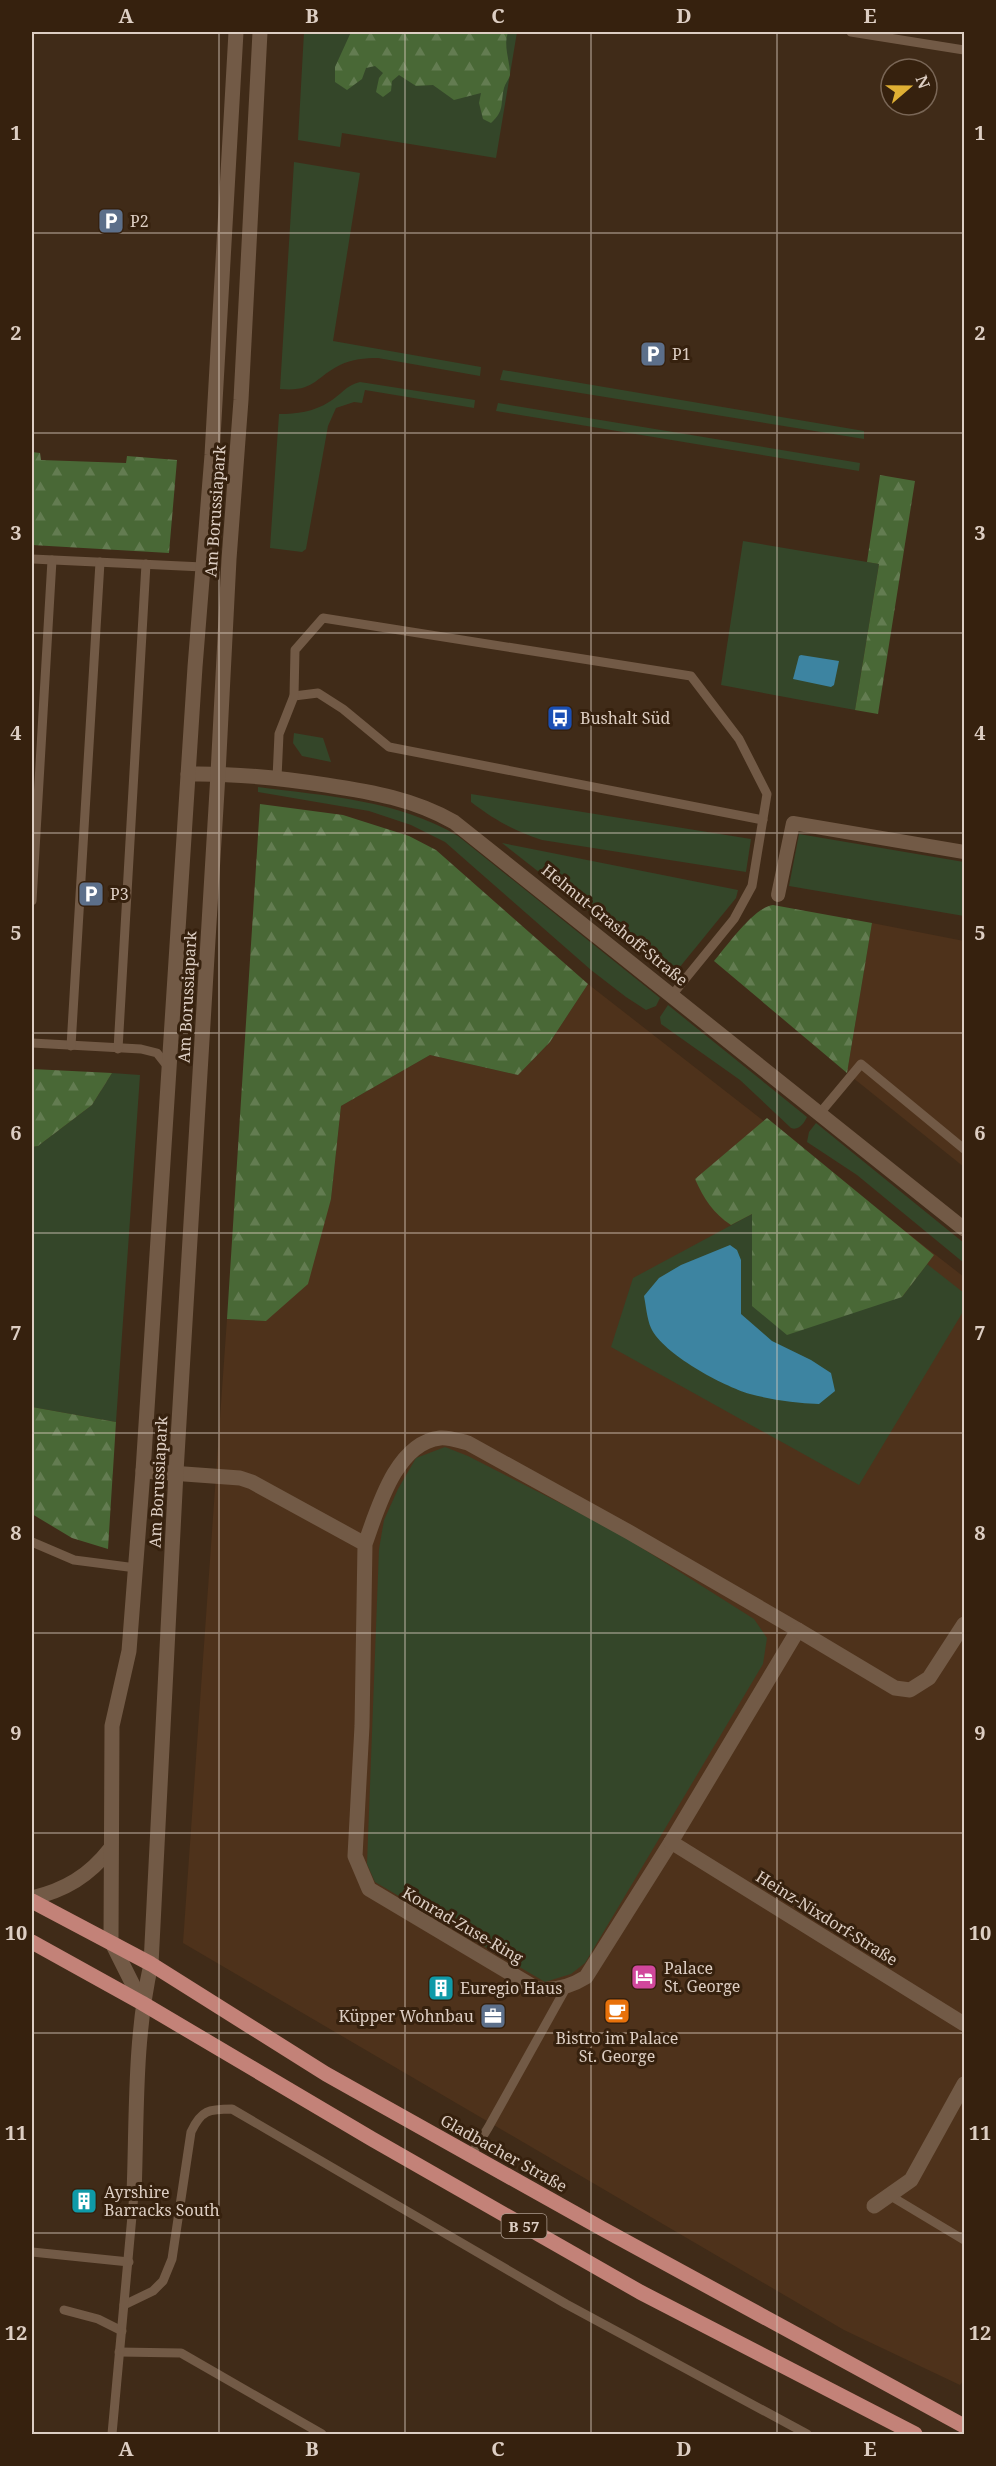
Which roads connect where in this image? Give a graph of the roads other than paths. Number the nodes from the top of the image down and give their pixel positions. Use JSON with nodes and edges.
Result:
{"nodes":[{"id":1,"x":236,"y":32,"type":"edge"},
{"id":2,"x":260,"y":32,"type":"edge"},
{"id":3,"x":851,"y":32,"type":"edge"},
{"id":4,"x":964,"y":50,"type":"edge"},
{"id":5,"x":32,"y":559,"type":"edge"},
{"id":6,"x":52,"y":560,"type":"junction"},
{"id":7,"x":100,"y":562,"type":"junction"},
{"id":8,"x":146,"y":564,"type":"junction"},
{"id":9,"x":202,"y":567,"type":"junction"},
{"id":10,"x":294,"y":696,"type":"junction"},
{"id":11,"x":188,"y":774,"type":"junction"},
{"id":12,"x":218,"y":774,"type":"junction"},
{"id":13,"x":277,"y":778,"type":"junction"},
{"id":14,"x":763,"y":820,"type":"junction"},
{"id":15,"x":964,"y":852,"type":"edge"},
{"id":16,"x":778,"y":896,"type":"dead end"},
{"id":17,"x":32,"y":901,"type":"edge"},
{"id":18,"x":673,"y":994,"type":"junction"},
{"id":19,"x":32,"y":1043,"type":"edge"},
{"id":20,"x":71,"y":1046,"type":"junction"},
{"id":21,"x":118,"y":1049,"type":"junction"},
{"id":22,"x":169,"y":1069,"type":"junction"},
{"id":23,"x":820,"y":1113,"type":"junction"},
{"id":24,"x":964,"y":1149,"type":"edge"},
{"id":25,"x":964,"y":1229,"type":"edge"},
{"id":26,"x":143,"y":1470,"type":"junction"},
{"id":27,"x":176,"y":1472,"type":"junction"},
{"id":28,"x":32,"y":1542,"type":"edge"},
{"id":29,"x":365,"y":1544,"type":"junction"},
{"id":30,"x":136,"y":1568,"type":"junction"},
{"id":31,"x":964,"y":1624,"type":"edge"},
{"id":32,"x":798,"y":1630,"type":"junction"},
{"id":33,"x":671,"y":1842,"type":"junction"},
{"id":34,"x":110,"y":1849,"type":"junction"},
{"id":35,"x":32,"y":1899,"type":"edge"},
{"id":36,"x":111,"y":1941,"type":"junction"},
{"id":37,"x":32,"y":1942,"type":"edge"},
{"id":38,"x":151,"y":1964,"type":"junction"},
{"id":39,"x":567,"y":1986,"type":"junction"},
{"id":40,"x":142,"y":2003,"type":"junction"},
{"id":41,"x":964,"y":2024,"type":"edge"},
{"id":42,"x":964,"y":2084,"type":"edge"},
{"id":43,"x":471,"y":2155,"type":"junction"},
{"id":44,"x":134,"y":2194,"type":"joint"},
{"id":45,"x":890,"y":2195,"type":"junction"},
{"id":46,"x":874,"y":2206,"type":"dead end"},
{"id":47,"x":964,"y":2240,"type":"edge"},
{"id":48,"x":32,"y":2252,"type":"edge"},
{"id":49,"x":129,"y":2262,"type":"junction"},
{"id":50,"x":124,"y":2305,"type":"junction"},
{"id":51,"x":64,"y":2310,"type":"dead end"},
{"id":52,"x":122,"y":2331,"type":"junction"},
{"id":53,"x":119,"y":2352,"type":"junction"},
{"id":54,"x":964,"y":2426,"type":"edge"},
{"id":55,"x":112,"y":2434,"type":"edge"},
{"id":56,"x":322,"y":2434,"type":"edge"},
{"id":57,"x":807,"y":2434,"type":"edge"},
{"id":58,"x":915,"y":2434,"type":"edge"}],
"edges":[{"from":1,"to":9,"type":"street","name":"Am Borussiapark"},
{"from":2,"to":12,"type":"street","name":"Am Borussiapark"},
{"from":3,"to":4,"type":"lane"},
{"from":5,"to":6,"type":"lane"},
{"from":6,"to":7,"type":"lane"},
{"from":6,"to":17,"type":"lane"},
{"from":7,"to":8,"type":"lane"},
{"from":7,"to":20,"type":"lane"},
{"from":8,"to":9,"type":"lane"},
{"from":8,"to":21,"type":"lane"},
{"from":9,"to":11,"type":"street","name":"Am Borussiapark"},
{"from":10,"to":13,"type":"lane"},
{"from":10,"to":14,"type":"lane"},
{"from":10,"to":14,"type":"lane"},
{"from":11,"to":12,"type":"street","name":"Helmut-Grashoff-Straße"},
{"from":11,"to":22,"type":"street","name":"Am Borussiapark"},
{"from":12,"to":13,"type":"street","name":"Helmut-Grashoff-Straße"},
{"from":12,"to":27,"type":"street","name":"Am Borussiapark"},
{"from":13,"to":18,"type":"street","name":"Helmut-Grashoff-Straße"},
{"from":14,"to":18,"type":"lane"},
{"from":15,"to":16,"type":"street"},
{"from":18,"to":23,"type":"street","name":"Helmut-Grashoff-Straße"},
{"from":19,"to":20,"type":"lane"},
{"from":20,"to":21,"type":"lane"},
{"from":21,"to":22,"type":"lane"},
{"from":22,"to":26,"type":"street","name":"Am Borussiapark"},
{"from":23,"to":24,"type":"lane"},
{"from":23,"to":25,"type":"street","name":"Helmut-Grashoff-Straße"},
{"from":26,"to":27,"type":"street"},
{"from":26,"to":30,"type":"street","name":"Am Borussiapark"},
{"from":27,"to":29,"type":"street"},
{"from":27,"to":38,"type":"street","name":"Am Borussiapark"},
{"from":28,"to":30,"type":"lane"},
{"from":29,"to":32,"type":"street","name":"Konrad-Zuse-Ring"},
{"from":29,"to":39,"type":"street","name":"Konrad-Zuse-Ring"},
{"from":30,"to":34,"type":"street","name":"Am Borussiapark"},
{"from":31,"to":32,"type":"street","name":"Konrad-Zuse-Ring"},
{"from":32,"to":33,"type":"street","name":"Konrad-Zuse-Ring"},
{"from":33,"to":39,"type":"street","name":"Konrad-Zuse-Ring"},
{"from":33,"to":41,"type":"street","name":"Heinz-Nixdorf-Straße"},
{"from":34,"to":35,"type":"street"},
{"from":34,"to":36,"type":"street","name":"Am Borussiapark"},
{"from":35,"to":36,"type":"main road","name":"Gladbacher Straße","number":"B 57"},
{"from":36,"to":38,"type":"main road","name":"Gladbacher Straße","number":"B 57"},
{"from":36,"to":40,"type":"street"},
{"from":37,"to":40,"type":"main road","number":"B 57"},
{"from":38,"to":40,"type":"street","name":"Am Borussiapark"},
{"from":38,"to":43,"type":"main road","name":"Gladbacher Straße","number":"B 57"},
{"from":39,"to":43,"type":"lane"},
{"from":40,"to":44,"type":"street","name":"Am Borussiapark"},
{"from":40,"to":58,"type":"main road","number":"B 57"},
{"from":42,"to":45,"type":"street"},
{"from":43,"to":54,"type":"main road","name":"Gladbacher Straße","number":"B 57"},
{"from":44,"to":49,"type":"lane"},
{"from":45,"to":46,"type":"street"},
{"from":45,"to":47,"type":"lane"},
{"from":48,"to":49,"type":"lane"},
{"from":49,"to":50,"type":"lane"},
{"from":50,"to":52,"type":"lane"},
{"from":50,"to":57,"type":"lane"},
{"from":51,"to":52,"type":"lane"},
{"from":52,"to":53,"type":"lane"},
{"from":53,"to":55,"type":"lane"},
{"from":53,"to":56,"type":"lane"}]}
